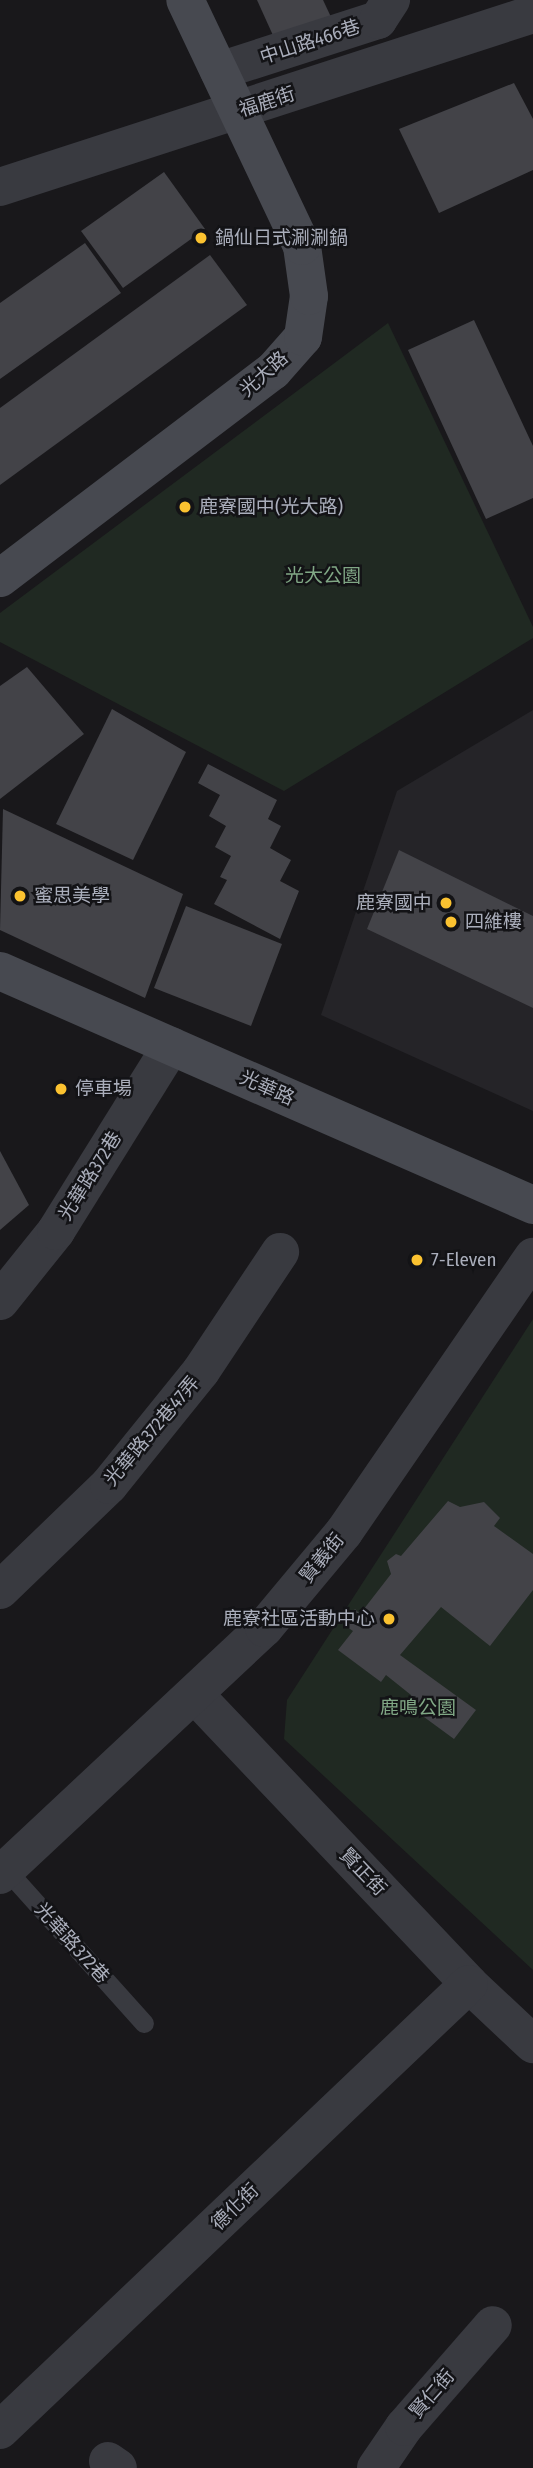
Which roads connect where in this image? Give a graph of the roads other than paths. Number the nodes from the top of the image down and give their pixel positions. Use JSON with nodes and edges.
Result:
{"nodes":[{"id":1,"x":185,"y":0,"type":"edge"},
{"id":2,"x":391,"y":0,"type":"edge"},
{"id":3,"x":533,"y":14,"type":"edge"},
{"id":4,"x":219,"y":71,"type":"junction"},
{"id":5,"x":239,"y":111,"type":"junction"},
{"id":6,"x":0,"y":187,"type":"edge"},
{"id":7,"x":0,"y":578,"type":"edge"},
{"id":8,"x":0,"y":971,"type":"edge"},
{"id":9,"x":172,"y":1046,"type":"junction"},
{"id":10,"x":533,"y":1205,"type":"edge"},
{"id":11,"x":280,"y":1252,"type":"dead end"},
{"id":12,"x":533,"y":1257,"type":"edge"},
{"id":13,"x":0,"y":1301,"type":"edge"},
{"id":14,"x":0,"y":1590,"type":"edge"},
{"id":15,"x":196,"y":1696,"type":"junction"},
{"id":16,"x":2,"y":1869,"type":"edge"},
{"id":17,"x":469,"y":1984,"type":"junction"},
{"id":18,"x":144,"y":2024,"type":"dead end"},
{"id":19,"x":533,"y":2044,"type":"edge"},
{"id":20,"x":493,"y":2325,"type":"dead end"},
{"id":21,"x":0,"y":2430,"type":"edge"},
{"id":22,"x":376,"y":2468,"type":"edge"}],
"edges":[{"from":1,"to":4,"type":"street","name":"光大路"},
{"from":2,"to":4,"type":"street","name":"中山路466巷"},
{"from":3,"to":5,"type":"street","name":"福鹿街"},
{"from":4,"to":5,"type":"street","name":"光大路"},
{"from":5,"to":6,"type":"street","name":"福鹿街"},
{"from":5,"to":7,"type":"street","name":"光大路"},
{"from":8,"to":9,"type":"street","name":"光華路"},
{"from":9,"to":10,"type":"street","name":"光華路"},
{"from":9,"to":13,"type":"street","name":"光華路372巷"},
{"from":11,"to":14,"type":"street","name":"光華路372巷47弄"},
{"from":12,"to":15,"type":"street","name":"賢義街"},
{"from":15,"to":16,"type":"street","name":"賢義街"},
{"from":15,"to":17,"type":"street","name":"賢正街"},
{"from":16,"to":18,"type":"lane","name":"光華路372巷"},
{"from":17,"to":19,"type":"street","name":"賢正街"},
{"from":17,"to":21,"type":"street","name":"德化街"},
{"from":20,"to":22,"type":"street","name":"賢仁街"}]}
